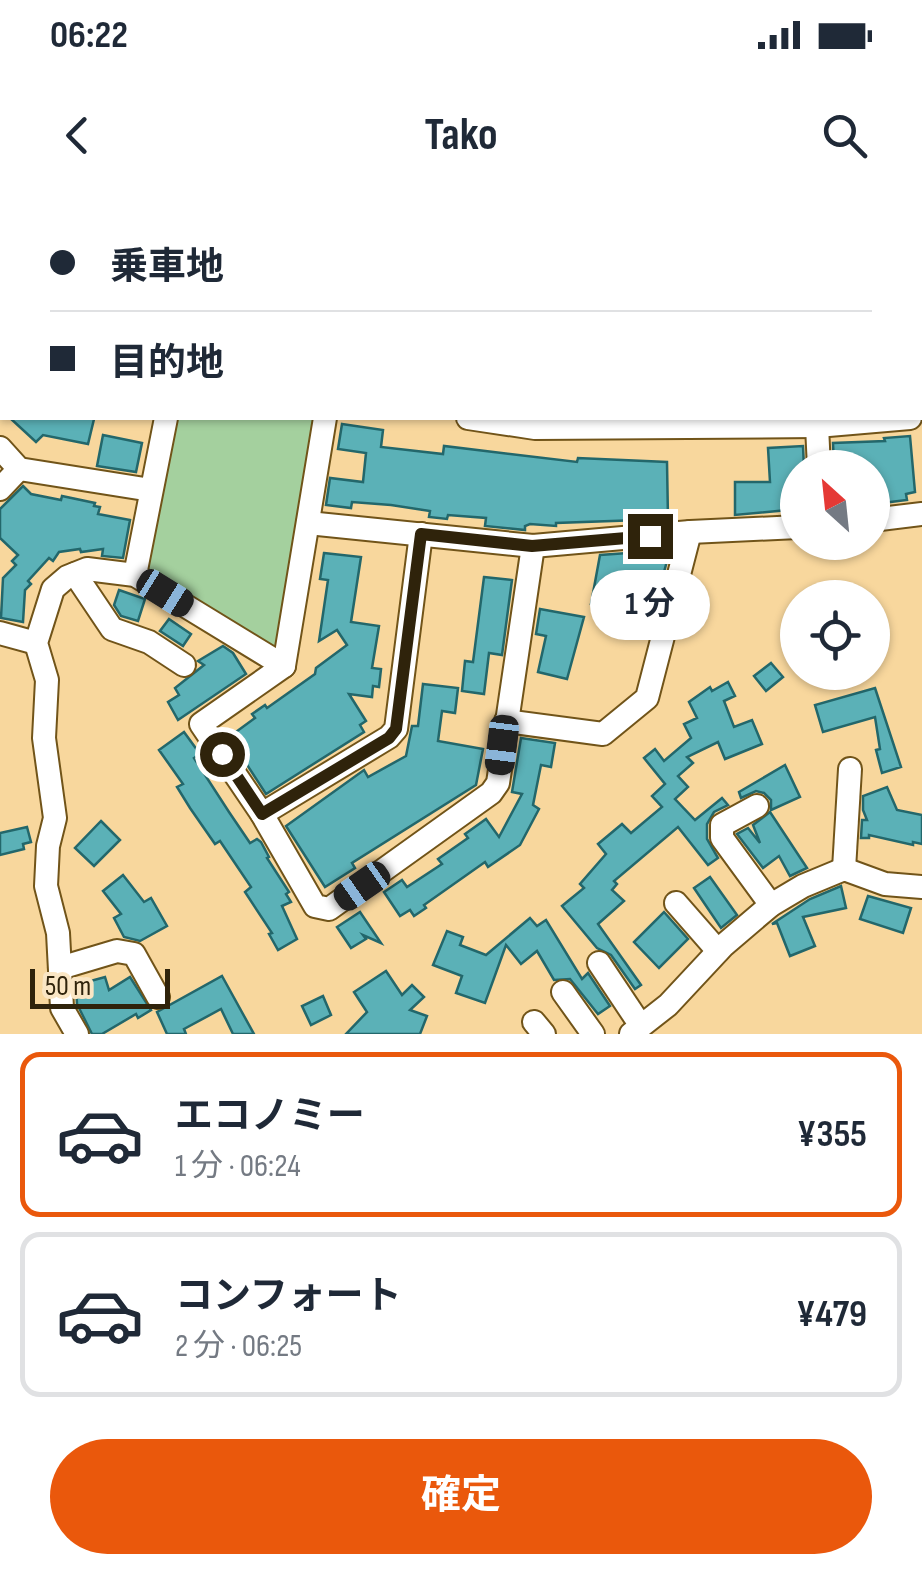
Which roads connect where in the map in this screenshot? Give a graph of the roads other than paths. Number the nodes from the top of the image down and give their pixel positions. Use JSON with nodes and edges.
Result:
{"nodes":[{"id":1,"x":166,"y":420,"type":"edge"},
{"id":2,"x":326,"y":420,"type":"edge"},
{"id":3,"x":481,"y":420,"type":"edge"},
{"id":4,"x":887,"y":420,"type":"edge"},
{"id":5,"x":818,"y":426,"type":"junction"},
{"id":6,"x":0,"y":448,"type":"edge"},
{"id":7,"x":819,"y":450,"type":"edge"},
{"id":8,"x":19,"y":468,"type":"junction"},
{"id":9,"x":0,"y":489,"type":"edge"},
{"id":10,"x":152,"y":490,"type":"junction"},
{"id":11,"x":922,"y":514,"type":"edge"},
{"id":12,"x":890,"y":518,"type":"edge"},
{"id":13,"x":308,"y":522,"type":"junction"},
{"id":14,"x":780,"y":528,"type":"edge"},
{"id":15,"x":690,"y":532,"type":"junction"},
{"id":16,"x":421,"y":534,"type":"junction"},
{"id":17,"x":532,"y":546,"type":"junction"},
{"id":18,"x":75,"y":574,"type":"junction"},
{"id":19,"x":135,"y":575,"type":"junction"},
{"id":20,"x":0,"y":634,"type":"edge"},
{"id":21,"x":36,"y":643,"type":"junction"},
{"id":22,"x":184,"y":664,"type":"dead end"},
{"id":23,"x":284,"y":666,"type":"junction"},
{"id":24,"x":506,"y":720,"type":"junction"},
{"id":25,"x":850,"y":770,"type":"dead end"},
{"id":26,"x":757,"y":806,"type":"dead end"},
{"id":27,"x":262,"y":814,"type":"junction"},
{"id":28,"x":844,"y":869,"type":"junction"},
{"id":29,"x":922,"y":887,"type":"edge"},
{"id":30,"x":676,"y":903,"type":"dead end"},
{"id":31,"x":771,"y":904,"type":"junction"},
{"id":32,"x":718,"y":951,"type":"junction"},
{"id":33,"x":599,"y":964,"type":"dead end"},
{"id":34,"x":60,"y":968,"type":"junction"},
{"id":35,"x":564,"y":992,"type":"dead end"},
{"id":36,"x":158,"y":997,"type":"dead end"},
{"id":37,"x":636,"y":1030,"type":"edge"},
{"id":38,"x":77,"y":1034,"type":"edge"},
{"id":39,"x":593,"y":1034,"type":"edge"}],
"edges":[{"from":1,"to":10,"type":"street"},
{"from":2,"to":13,"type":"street"},
{"from":3,"to":5,"type":"street"},
{"from":4,"to":5,"type":"street"},
{"from":5,"to":7,"type":"street"},
{"from":6,"to":8,"type":"street"},
{"from":8,"to":9,"type":"street"},
{"from":8,"to":10,"type":"street"},
{"from":10,"to":19,"type":"street"},
{"from":11,"to":12,"type":"street"},
{"from":13,"to":16,"type":"street"},
{"from":13,"to":23,"type":"street"},
{"from":14,"to":15,"type":"street"},
{"from":15,"to":17,"type":"street"},
{"from":15,"to":24,"type":"street"},
{"from":16,"to":17,"type":"street"},
{"from":16,"to":27,"type":"street"},
{"from":17,"to":24,"type":"street"},
{"from":18,"to":19,"type":"street"},
{"from":18,"to":21,"type":"street"},
{"from":18,"to":22,"type":"street"},
{"from":19,"to":23,"type":"street"},
{"from":20,"to":21,"type":"street"},
{"from":21,"to":34,"type":"street"},
{"from":23,"to":27,"type":"street"},
{"from":24,"to":27,"type":"street"},
{"from":25,"to":28,"type":"street"},
{"from":26,"to":31,"type":"street"},
{"from":28,"to":29,"type":"street"},
{"from":28,"to":31,"type":"street"},
{"from":30,"to":32,"type":"street"},
{"from":31,"to":32,"type":"street"},
{"from":32,"to":37,"type":"street"},
{"from":33,"to":37,"type":"street"},
{"from":34,"to":36,"type":"street"},
{"from":34,"to":38,"type":"street"},
{"from":35,"to":39,"type":"street"}]}
